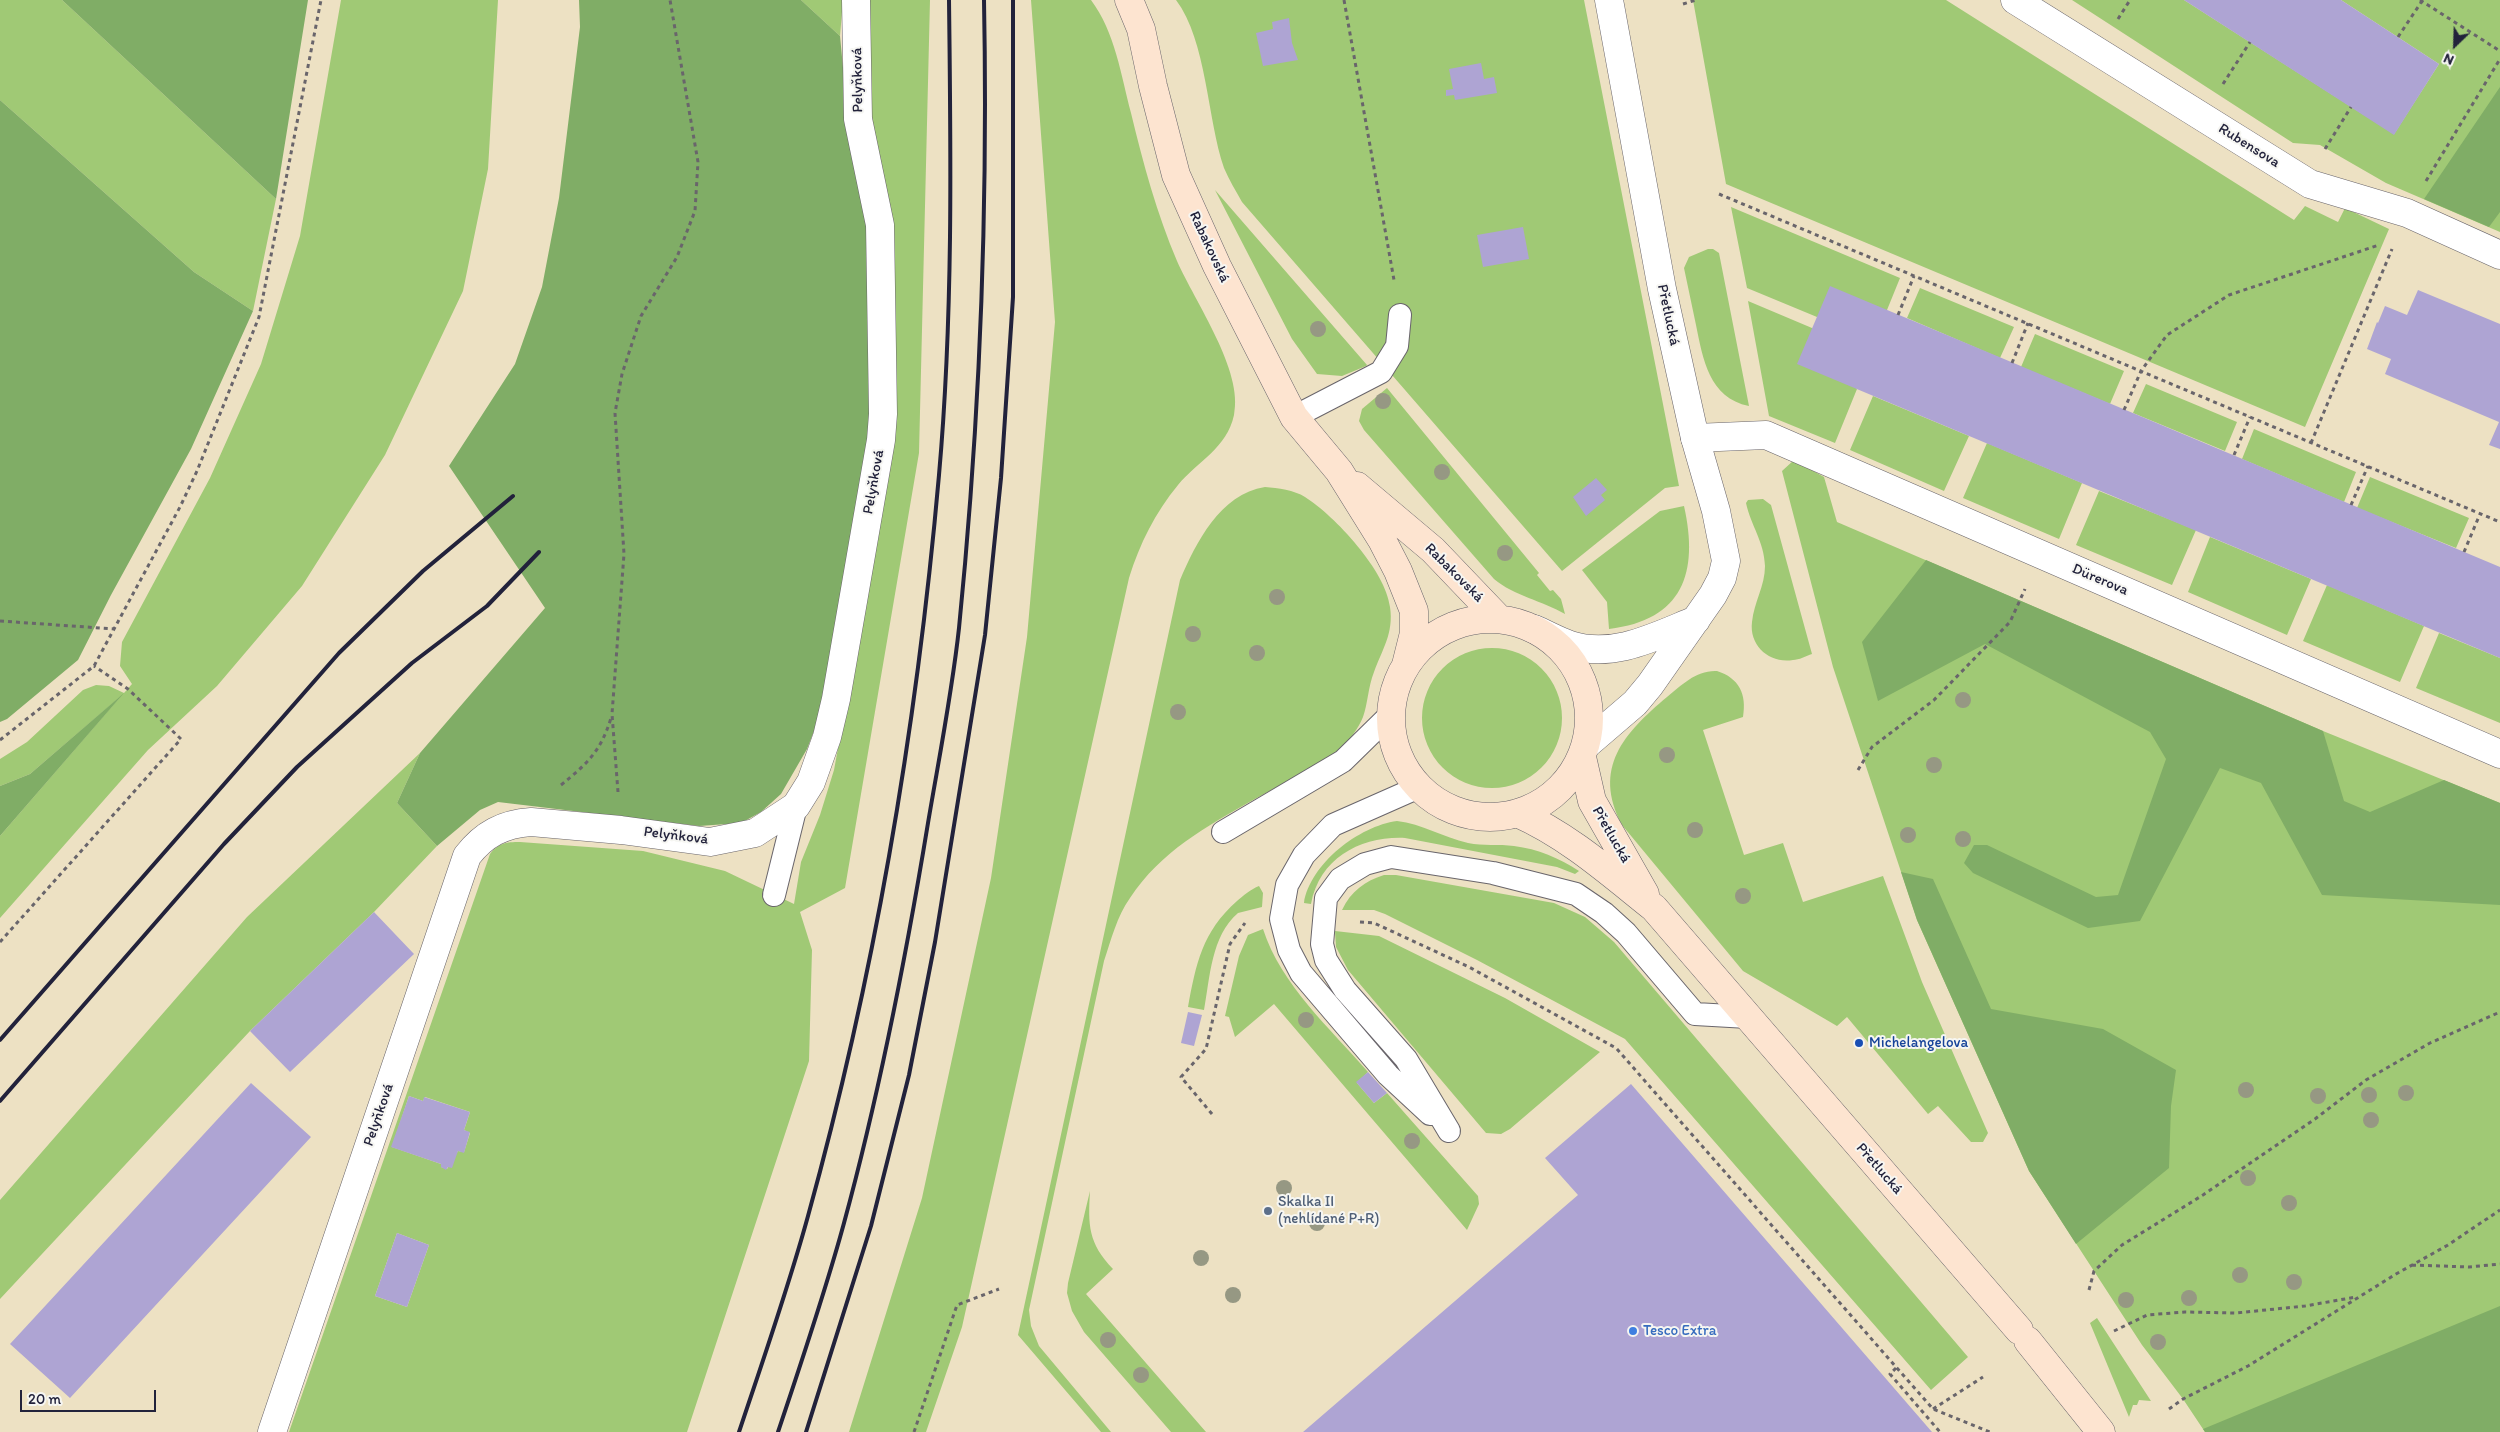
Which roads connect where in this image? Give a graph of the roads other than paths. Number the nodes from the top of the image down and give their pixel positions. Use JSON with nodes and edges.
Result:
{"nodes":[{"id":1,"x":856,"y":0,"type":"edge"},
{"id":2,"x":1129,"y":0,"type":"edge"},
{"id":3,"x":1609,"y":0,"type":"edge"},
{"id":4,"x":2015,"y":0,"type":"edge"},
{"id":5,"x":2500,"y":255,"type":"edge"},
{"id":6,"x":1400,"y":315,"type":"road end"},
{"id":7,"x":1294,"y":417,"type":"junction"},
{"id":8,"x":1695,"y":438,"type":"junction"},
{"id":9,"x":1339,"y":470,"type":"junction"},
{"id":10,"x":1499,"y":619,"type":"junction"},
{"id":11,"x":1696,"y":620,"type":"junction"},
{"id":12,"x":1534,"y":629,"type":"junction"},
{"id":13,"x":1406,"y":665,"type":"junction"},
{"id":14,"x":1391,"y":714,"type":"junction"},
{"id":15,"x":1584,"y":751,"type":"junction"},
{"id":16,"x":2500,"y":754,"type":"edge"},
{"id":17,"x":1419,"y":787,"type":"junction"},
{"id":18,"x":796,"y":806,"type":"junction"},
{"id":19,"x":1517,"y":813,"type":"junction"},
{"id":20,"x":1223,"y":832,"type":"dead end"},
{"id":21,"x":774,"y":895,"type":"dead end"},
{"id":22,"x":1654,"y":908,"type":"junction"},
{"id":23,"x":1748,"y":1017,"type":"junction"},
{"id":24,"x":272,"y":1432,"type":"edge"},
{"id":25,"x":2100,"y":1432,"type":"edge"}],
"edges":[{"from":1,"to":18,"type":"street","name":"Pelyňková"},
{"from":2,"to":7,"type":"main road","name":"Rabakovská"},
{"from":3,"to":8,"type":"street","name":"Přetlucká"},
{"from":4,"to":5,"type":"street","name":"Rubensova"},
{"from":6,"to":7,"type":"lane"},
{"from":7,"to":9,"type":"main road","name":"Rabakovská"},
{"from":8,"to":11,"type":"street","name":"Přetlucká"},
{"from":8,"to":16,"type":"street","name":"Dürerova"},
{"from":9,"to":10,"type":"main road","name":"Rabakovská"},
{"from":9,"to":13,"type":"main road","name":"Rabakovská"},
{"from":10,"to":12,"type":"main road","name":"Přetlucká"},
{"from":10,"to":13,"type":"main road","name":"Přetlucká"},
{"from":11,"to":12,"type":"street","name":"Přetlucká"},
{"from":11,"to":15,"type":"street","name":"Přetlucká"},
{"from":12,"to":15,"type":"main road","name":"Přetlucká"},
{"from":13,"to":14,"type":"main road","name":"Přetlucká"},
{"from":14,"to":17,"type":"main road","name":"Přetlucká"},
{"from":14,"to":20,"type":"lane"},
{"from":15,"to":19,"type":"main road","name":"Přetlucká"},
{"from":15,"to":22,"type":"main road","name":"Přetlucká"},
{"from":17,"to":19,"type":"main road","name":"Přetlucká"},
{"from":17,"to":23,"type":"lane"},
{"from":18,"to":21,"type":"lane"},
{"from":18,"to":24,"type":"street","name":"Pelyňková"},
{"from":19,"to":22,"type":"main road","name":"Přetlucká"},
{"from":22,"to":23,"type":"main road","name":"Přetlucká"},
{"from":23,"to":25,"type":"main road","name":"Přetlucká"}]}
